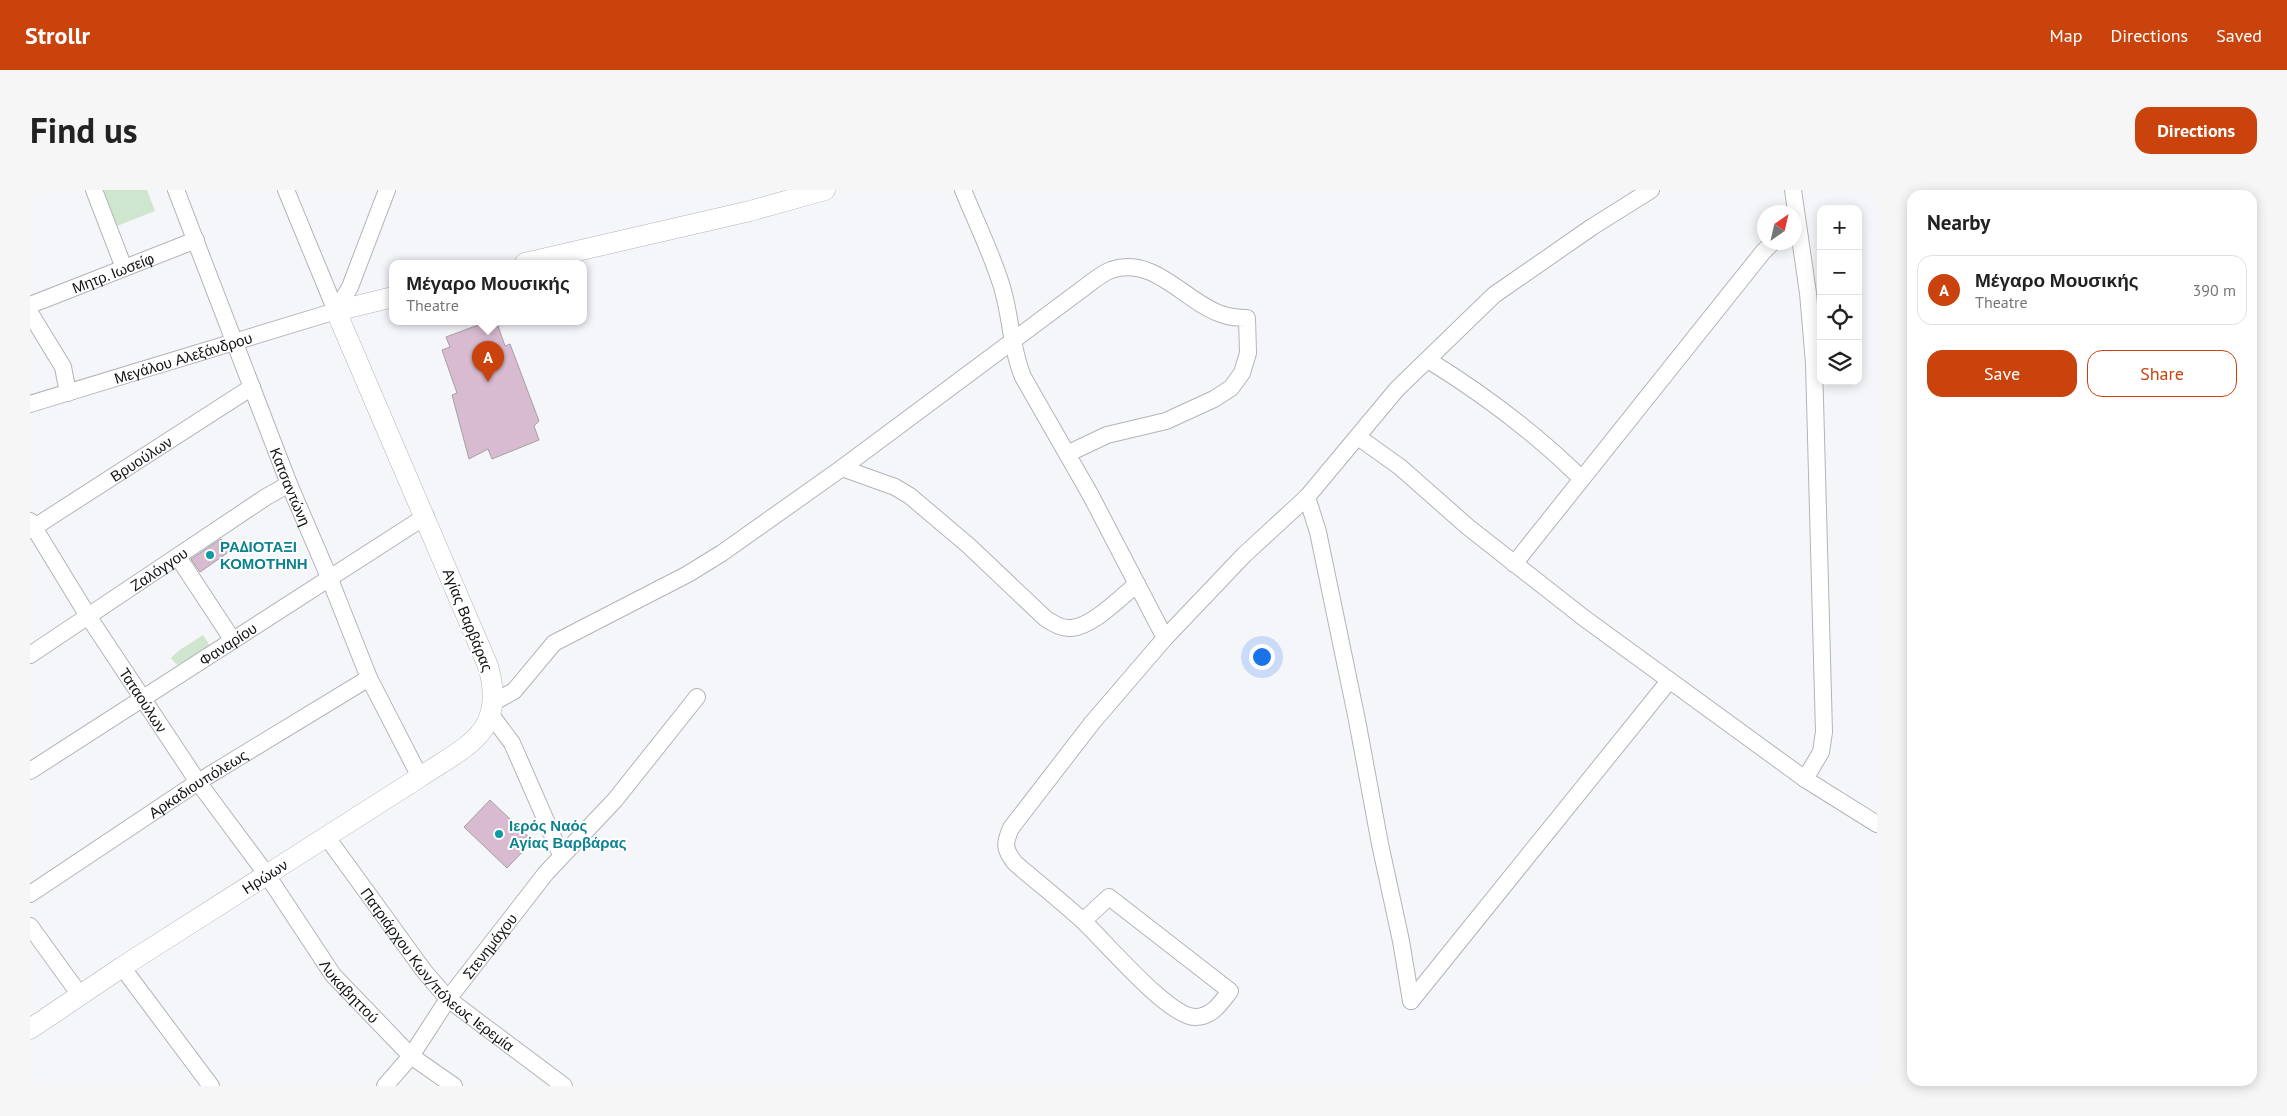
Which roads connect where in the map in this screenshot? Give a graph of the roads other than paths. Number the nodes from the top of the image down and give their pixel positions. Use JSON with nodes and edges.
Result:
{"nodes":[{"id":1,"x":94,"y":190,"type":"edge"},
{"id":2,"x":176,"y":190,"type":"edge"},
{"id":3,"x":286,"y":190,"type":"edge"},
{"id":4,"x":387,"y":190,"type":"edge"},
{"id":5,"x":825,"y":190,"type":"edge"},
{"id":6,"x":963,"y":190,"type":"edge"},
{"id":7,"x":1651,"y":190,"type":"edge"},
{"id":8,"x":1793,"y":190,"type":"edge"},
{"id":9,"x":1794,"y":205,"type":"edge"},
{"id":10,"x":196,"y":240,"type":"junction"},
{"id":11,"x":1765,"y":250,"type":"edge"},
{"id":12,"x":1800,"y":250,"type":"edge"},
{"id":13,"x":538,"y":260,"type":"edge"},
{"id":14,"x":124,"y":268,"type":"junction"},
{"id":15,"x":389,"y":298,"type":"edge"},
{"id":16,"x":30,"y":305,"type":"edge"},
{"id":17,"x":336,"y":311,"type":"junction"},
{"id":18,"x":30,"y":313,"type":"edge"},
{"id":19,"x":235,"y":341,"type":"junction"},
{"id":20,"x":1012,"y":341,"type":"junction"},
{"id":21,"x":1428,"y":360,"type":"junction"},
{"id":22,"x":252,"y":387,"type":"junction"},
{"id":23,"x":68,"y":393,"type":"junction"},
{"id":24,"x":30,"y":404,"type":"edge"},
{"id":25,"x":1358,"y":438,"type":"junction"},
{"id":26,"x":1068,"y":453,"type":"junction"},
{"id":27,"x":842,"y":468,"type":"junction"},
{"id":28,"x":1582,"y":479,"type":"junction"},
{"id":29,"x":289,"y":484,"type":"junction"},
{"id":30,"x":1307,"y":497,"type":"junction"},
{"id":31,"x":426,"y":516,"type":"junction"},
{"id":32,"x":31,"y":526,"type":"edge"},
{"id":33,"x":178,"y":556,"type":"junction"},
{"id":34,"x":1514,"y":564,"type":"junction"},
{"id":35,"x":329,"y":577,"type":"junction"},
{"id":36,"x":1137,"y":584,"type":"junction"},
{"id":37,"x":88,"y":616,"type":"junction"},
{"id":38,"x":1164,"y":638,"type":"junction"},
{"id":39,"x":232,"y":640,"type":"junction"},
{"id":40,"x":30,"y":655,"type":"edge"},
{"id":41,"x":369,"y":678,"type":"junction"},
{"id":42,"x":1669,"y":681,"type":"junction"},
{"id":43,"x":697,"y":697,"type":"dead end"},
{"id":44,"x":142,"y":698,"type":"junction"},
{"id":45,"x":493,"y":709,"type":"junction"},
{"id":46,"x":30,"y":771,"type":"edge"},
{"id":47,"x":420,"y":777,"type":"junction"},
{"id":48,"x":1805,"y":779,"type":"junction"},
{"id":49,"x":198,"y":782,"type":"junction"},
{"id":50,"x":1877,"y":824,"type":"edge"},
{"id":51,"x":326,"y":836,"type":"junction"},
{"id":52,"x":561,"y":855,"type":"junction"},
{"id":53,"x":267,"y":875,"type":"junction"},
{"id":54,"x":30,"y":894,"type":"edge"},
{"id":55,"x":1083,"y":921,"type":"junction"},
{"id":56,"x":30,"y":926,"type":"edge"},
{"id":57,"x":122,"y":967,"type":"junction"},
{"id":58,"x":80,"y":995,"type":"junction"},
{"id":59,"x":448,"y":999,"type":"junction"},
{"id":60,"x":30,"y":1029,"type":"edge"},
{"id":61,"x":411,"y":1056,"type":"junction"},
{"id":62,"x":211,"y":1086,"type":"edge"},
{"id":63,"x":386,"y":1086,"type":"edge"},
{"id":64,"x":454,"y":1086,"type":"edge"},
{"id":65,"x":564,"y":1086,"type":"edge"}],
"edges":[{"from":1,"to":14,"type":"street"},
{"from":2,"to":10,"type":"street","name":"Κατσαντώνη"},
{"from":3,"to":17,"type":"street","name":"Αγίας Βαρβάρας"},
{"from":4,"to":17,"type":"street"},
{"from":5,"to":13,"type":"main road"},
{"from":6,"to":20,"type":"street"},
{"from":7,"to":21,"type":"street"},
{"from":8,"to":9,"type":"street"},
{"from":10,"to":14,"type":"street","name":"Μητρ. Ιωσείφ"},
{"from":10,"to":19,"type":"street","name":"Κατσαντώνη"},
{"from":11,"to":28,"type":"street"},
{"from":12,"to":48,"type":"street"},
{"from":14,"to":16,"type":"street","name":"Μητρ. Ιωσείφ"},
{"from":15,"to":17,"type":"main road"},
{"from":17,"to":19,"type":"street","name":"Μεγάλου Αλεξάνδρου"},
{"from":17,"to":31,"type":"main road","name":"Αγίας Βαρβάρας"},
{"from":18,"to":23,"type":"street"},
{"from":19,"to":22,"type":"street","name":"Κατσαντώνη"},
{"from":19,"to":23,"type":"street","name":"Μεγάλου Αλεξάνδρου"},
{"from":20,"to":26,"type":"street"},
{"from":20,"to":26,"type":"street"},
{"from":20,"to":27,"type":"street"},
{"from":21,"to":25,"type":"street"},
{"from":21,"to":28,"type":"street"},
{"from":22,"to":29,"type":"street","name":"Κατσαντώνη"},
{"from":22,"to":32,"type":"street","name":"Βρυούλων"},
{"from":23,"to":24,"type":"street","name":"Μεγάλου Αλεξάνδρου"},
{"from":25,"to":30,"type":"street"},
{"from":25,"to":34,"type":"street"},
{"from":26,"to":36,"type":"street"},
{"from":27,"to":36,"type":"street"},
{"from":27,"to":45,"type":"street"},
{"from":28,"to":34,"type":"street"},
{"from":29,"to":33,"type":"street","name":"Ζαλόγγου"},
{"from":29,"to":35,"type":"street","name":"Κατσαντώνη"},
{"from":30,"to":38,"type":"street"},
{"from":30,"to":42,"type":"street"},
{"from":31,"to":35,"type":"street","name":"Φαναρίου"},
{"from":31,"to":45,"type":"main road","name":"Αγίας Βαρβάρας"},
{"from":32,"to":37,"type":"street","name":"Ταταούλων"},
{"from":33,"to":37,"type":"street","name":"Ζαλόγγου"},
{"from":33,"to":39,"type":"street"},
{"from":34,"to":42,"type":"street"},
{"from":35,"to":39,"type":"street","name":"Φαναρίου"},
{"from":35,"to":41,"type":"street","name":"Κατσαντώνη"},
{"from":36,"to":38,"type":"street"},
{"from":37,"to":40,"type":"street","name":"Ζαλόγγου"},
{"from":37,"to":44,"type":"street","name":"Ταταούλων"},
{"from":38,"to":55,"type":"street"},
{"from":39,"to":44,"type":"street","name":"Φαναρίου"},
{"from":41,"to":47,"type":"street","name":"Κατσαντώνη"},
{"from":41,"to":49,"type":"street","name":"Αρκαδιουπόλεως"},
{"from":42,"to":48,"type":"street"},
{"from":43,"to":52,"type":"street"},
{"from":44,"to":46,"type":"street","name":"Φαναρίου"},
{"from":44,"to":49,"type":"street","name":"Ταταούλων"},
{"from":45,"to":47,"type":"main road","name":"Ηρώων"},
{"from":45,"to":52,"type":"street"},
{"from":47,"to":51,"type":"main road","name":"Ηρώων"},
{"from":48,"to":50,"type":"street"},
{"from":49,"to":53,"type":"street","name":"Ταταούλων"},
{"from":49,"to":54,"type":"street","name":"Αρκαδιουπόλεως"},
{"from":51,"to":53,"type":"main road","name":"Ηρώων"},
{"from":51,"to":59,"type":"street","name":"Πατριάρχου Κων/πόλεως Ιερεμία"},
{"from":52,"to":59,"type":"street","name":"Στενημάχου"},
{"from":53,"to":57,"type":"main road","name":"Ηρώων"},
{"from":53,"to":61,"type":"street","name":"Λυκαβηττού"},
{"from":55,"to":55,"type":"street"},
{"from":56,"to":58,"type":"street"},
{"from":57,"to":58,"type":"main road","name":"Ηρώων"},
{"from":57,"to":62,"type":"street"},
{"from":58,"to":60,"type":"main road","name":"Ηρώων"},
{"from":59,"to":61,"type":"street","name":"Στενημάχου"},
{"from":59,"to":65,"type":"street","name":"Πατριάρχου Κων/πόλεως Ιερεμία"},
{"from":61,"to":63,"type":"street","name":"Στενημάχου"},
{"from":61,"to":64,"type":"street","name":"Λυκαβηττού"}]}
